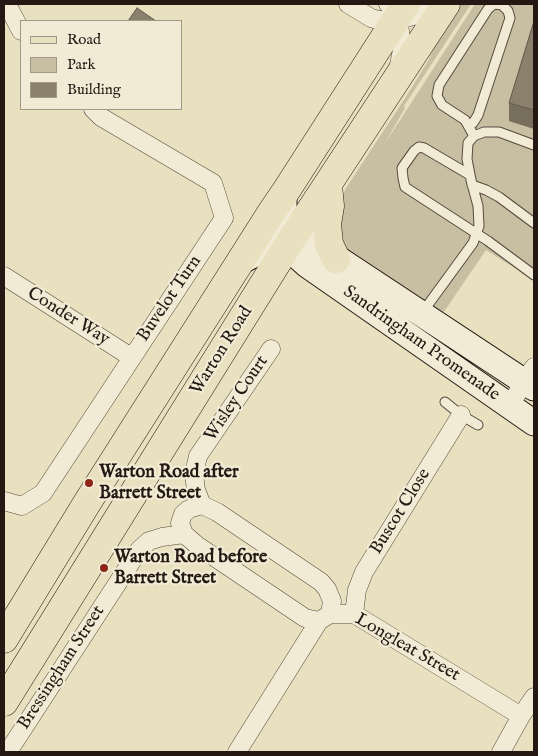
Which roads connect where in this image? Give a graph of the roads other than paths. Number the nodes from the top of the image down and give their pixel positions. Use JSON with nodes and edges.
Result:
{"nodes":[{"id":1,"x":7,"y":4,"type":"edge"},
{"id":2,"x":348,"y":4,"type":"edge"},
{"id":3,"x":433,"y":4,"type":"edge"},
{"id":4,"x":446,"y":4,"type":"edge"},
{"id":5,"x":494,"y":4,"type":"edge"},
{"id":6,"x":397,"y":9,"type":"edge"},
{"id":7,"x":20,"y":29,"type":"edge"},
{"id":8,"x":396,"y":81,"type":"junction"},
{"id":9,"x":93,"y":110,"type":"edge"},
{"id":10,"x":469,"y":126,"type":"junction"},
{"id":11,"x":474,"y":136,"type":"junction"},
{"id":12,"x":534,"y":145,"type":"edge"},
{"id":13,"x":471,"y":180,"type":"junction"},
{"id":14,"x":328,"y":185,"type":"junction"},
{"id":15,"x":284,"y":194,"type":"junction"},
{"id":16,"x":534,"y":223,"type":"edge"},
{"id":17,"x":476,"y":234,"type":"junction"},
{"id":18,"x":291,"y":240,"type":"junction"},
{"id":19,"x":336,"y":259,"type":"junction"},
{"id":20,"x":240,"y":262,"type":"junction"},
{"id":21,"x":534,"y":275,"type":"edge"},
{"id":22,"x":4,"y":276,"type":"edge"},
{"id":23,"x":414,"y":325,"type":"junction"},
{"id":24,"x":271,"y":349,"type":"dead end"},
{"id":25,"x":132,"y":357,"type":"junction"},
{"id":26,"x":531,"y":378,"type":"edge"},
{"id":27,"x":445,"y":402,"type":"dead end"},
{"id":28,"x":510,"y":406,"type":"junction"},
{"id":29,"x":461,"y":415,"type":"junction"},
{"id":30,"x":534,"y":423,"type":"edge"},
{"id":31,"x":478,"y":425,"type":"dead end"},
{"id":32,"x":4,"y":501,"type":"edge"},
{"id":33,"x":202,"y":505,"type":"junction"},
{"id":34,"x":184,"y":534,"type":"junction"},
{"id":35,"x":354,"y":614,"type":"junction"},
{"id":36,"x":325,"y":617,"type":"junction"},
{"id":37,"x":4,"y":639,"type":"edge"},
{"id":38,"x":11,"y":685,"type":"edge"},
{"id":39,"x":534,"y":697,"type":"edge"},
{"id":40,"x":4,"y":702,"type":"edge"},
{"id":41,"x":521,"y":716,"type":"junction"},
{"id":42,"x":8,"y":752,"type":"edge"},
{"id":43,"x":237,"y":752,"type":"edge"},
{"id":44,"x":501,"y":752,"type":"edge"}],
"edges":[{"from":1,"to":7,"type":"street"},
{"from":2,"to":6,"type":"street"},
{"from":3,"to":6,"type":"street"},
{"from":4,"to":8,"type":"main road","name":"Warton Road"},
{"from":5,"to":10,"type":"lane"},
{"from":5,"to":10,"type":"lane"},
{"from":6,"to":8,"type":"street"},
{"from":6,"to":15,"type":"main road","name":"Warton Road"},
{"from":8,"to":14,"type":"main road","name":"Warton Road"},
{"from":9,"to":25,"type":"street","name":"Buvelot Turn"},
{"from":10,"to":11,"type":"lane"},
{"from":11,"to":12,"type":"lane"},
{"from":11,"to":13,"type":"lane"},
{"from":13,"to":16,"type":"lane"},
{"from":13,"to":17,"type":"lane"},
{"from":13,"to":17,"type":"lane"},
{"from":14,"to":18,"type":"main road","name":"Warton Road"},
{"from":14,"to":19,"type":"main road"},
{"from":15,"to":18,"type":"street"},
{"from":15,"to":20,"type":"main road","name":"Warton Road"},
{"from":17,"to":21,"type":"lane"},
{"from":17,"to":23,"type":"lane"},
{"from":18,"to":19,"type":"street","name":"Sandringham Promenade"},
{"from":18,"to":20,"type":"street"},
{"from":18,"to":23,"type":"street","name":"Sandringham Promenade"},
{"from":18,"to":38,"type":"main road","name":"Warton Road"},
{"from":19,"to":23,"type":"street","name":"Sandringham Promenade"},
{"from":20,"to":37,"type":"main road","name":"Warton Road"},
{"from":22,"to":25,"type":"street","name":"Conder Way"},
{"from":23,"to":26,"type":"street","name":"Sandringham Promenade"},
{"from":23,"to":28,"type":"street","name":"Sandringham Promenade"},
{"from":24,"to":33,"type":"street","name":"Wisley Court"},
{"from":25,"to":32,"type":"street","name":"Buvelot Turn"},
{"from":26,"to":28,"type":"street"},
{"from":27,"to":29,"type":"lane"},
{"from":28,"to":30,"type":"street","name":"Sandringham Promenade"},
{"from":29,"to":31,"type":"lane"},
{"from":29,"to":35,"type":"street","name":"Buscot Close"},
{"from":33,"to":34,"type":"street"},
{"from":33,"to":36,"type":"street"},
{"from":34,"to":36,"type":"street"},
{"from":34,"to":42,"type":"street","name":"Bressingham Street"},
{"from":35,"to":36,"type":"street","name":"Longleat Street"},
{"from":35,"to":41,"type":"street","name":"Longleat Street"},
{"from":36,"to":43,"type":"street"},
{"from":38,"to":40,"type":"main road","name":"Warton Road"},
{"from":39,"to":41,"type":"street"},
{"from":41,"to":44,"type":"street"}]}
